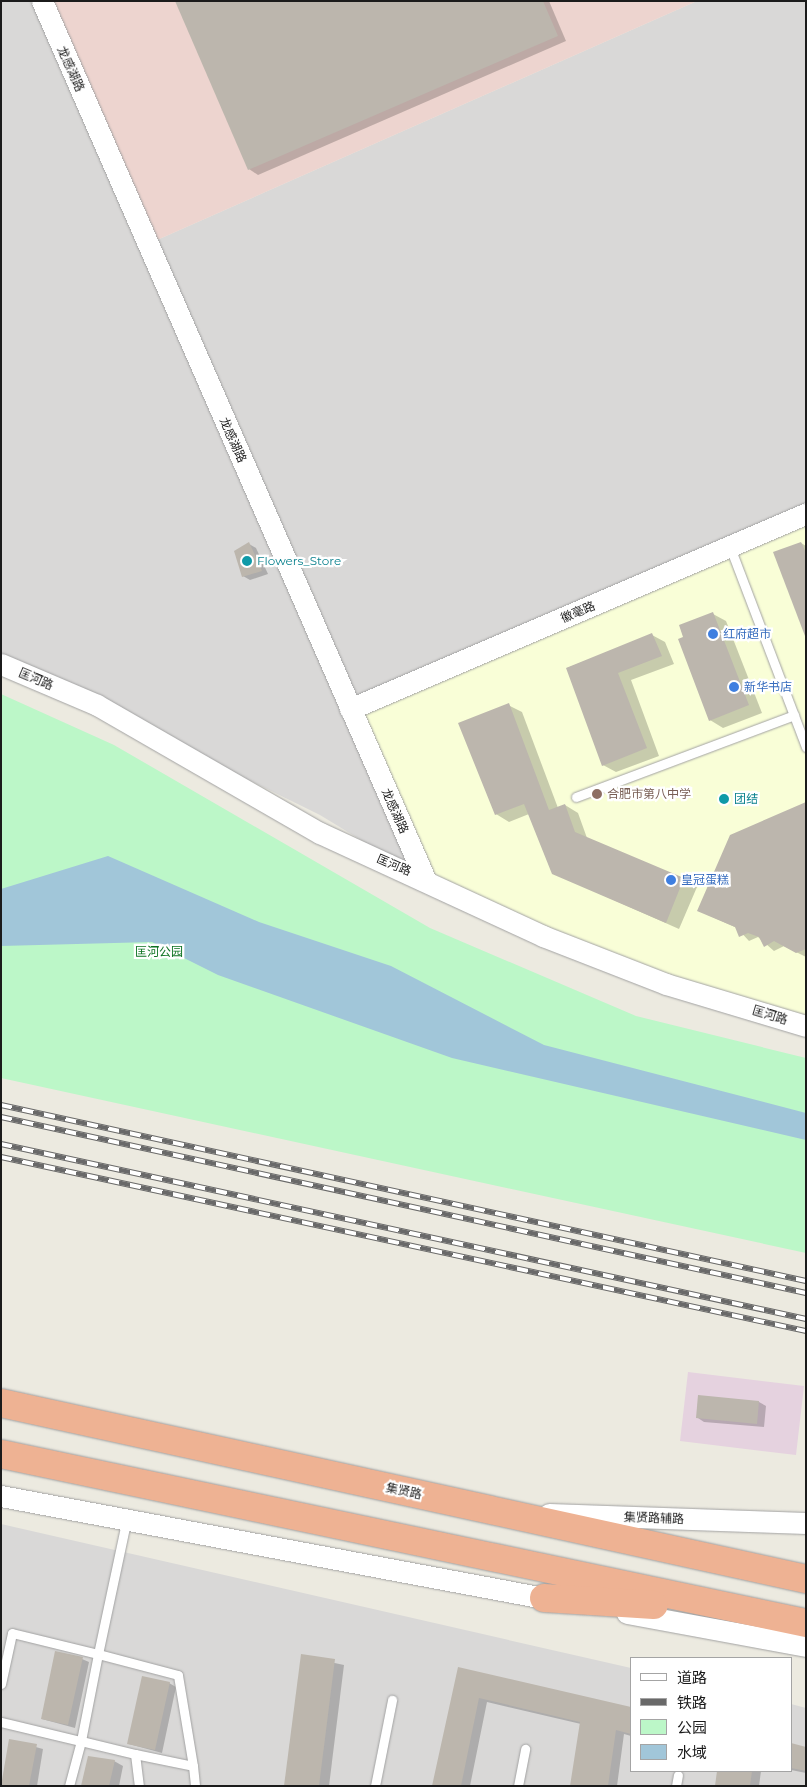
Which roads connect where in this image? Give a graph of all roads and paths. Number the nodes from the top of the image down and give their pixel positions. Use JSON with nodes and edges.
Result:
{"nodes":[{"id":1,"x":42,"y":1,"type":"edge"},
{"id":2,"x":806,"y":514,"type":"edge"},
{"id":3,"x":730,"y":547,"type":"junction"},
{"id":4,"x":1,"y":664,"type":"edge"},
{"id":5,"x":350,"y":708,"type":"junction"},
{"id":6,"x":794,"y":715,"type":"junction"},
{"id":7,"x":806,"y":747,"type":"edge"},
{"id":8,"x":576,"y":797,"type":"dead end"},
{"id":9,"x":425,"y":878,"type":"junction"},
{"id":10,"x":806,"y":1026,"type":"edge"},
{"id":11,"x":1,"y":1403,"type":"edge"},
{"id":12,"x":1,"y":1454,"type":"edge"},
{"id":13,"x":1,"y":1496,"type":"edge"},
{"id":14,"x":502,"y":1512,"type":"junction"},
{"id":15,"x":126,"y":1522,"type":"junction"},
{"id":16,"x":806,"y":1523,"type":"edge"},
{"id":17,"x":806,"y":1579,"type":"edge"},
{"id":18,"x":544,"y":1598,"type":"junction"},
{"id":19,"x":749,"y":1611,"type":"junction"},
{"id":20,"x":801,"y":1638,"type":"edge"},
{"id":21,"x":98,"y":1654,"type":"junction"},
{"id":22,"x":1,"y":1684,"type":"edge"},
{"id":23,"x":392,"y":1700,"type":"dead end"},
{"id":24,"x":1,"y":1722,"type":"edge"},
{"id":25,"x":81,"y":1741,"type":"junction"},
{"id":26,"x":525,"y":1749,"type":"dead end"},
{"id":27,"x":135,"y":1754,"type":"junction"},
{"id":28,"x":192,"y":1766,"type":"junction"},
{"id":29,"x":678,"y":1775,"type":"dead end"},
{"id":30,"x":70,"y":1786,"type":"edge"},
{"id":31,"x":139,"y":1786,"type":"edge"},
{"id":32,"x":195,"y":1786,"type":"edge"},
{"id":33,"x":375,"y":1786,"type":"edge"},
{"id":34,"x":518,"y":1786,"type":"edge"},
{"id":35,"x":676,"y":1786,"type":"edge"}],
"edges":[{"from":1,"to":5,"type":"street","name":"龙感湖路"},
{"from":2,"to":3,"type":"street","name":"徽毫路"},
{"from":3,"to":5,"type":"street","name":"徽毫路"},
{"from":3,"to":6,"type":"lane"},
{"from":4,"to":9,"type":"street","name":"匡河路"},
{"from":5,"to":9,"type":"street","name":"龙感湖路"},
{"from":6,"to":7,"type":"lane"},
{"from":6,"to":8,"type":"lane"},
{"from":9,"to":10,"type":"street","name":"匡河路"},
{"from":11,"to":14,"type":"highway","name":"集贤路"},
{"from":12,"to":19,"type":"highway"},
{"from":13,"to":15,"type":"street"},
{"from":14,"to":16,"type":"street","name":"集贤路辅路"},
{"from":14,"to":17,"type":"highway","name":"集贤路"},
{"from":15,"to":18,"type":"street"},
{"from":15,"to":21,"type":"lane"},
{"from":18,"to":19,"type":"highway"},
{"from":18,"to":20,"type":"street"},
{"from":19,"to":20,"type":"highway"},
{"from":21,"to":22,"type":"lane"},
{"from":21,"to":25,"type":"lane"},
{"from":21,"to":28,"type":"lane"},
{"from":23,"to":33,"type":"lane"},
{"from":24,"to":25,"type":"lane"},
{"from":25,"to":27,"type":"lane"},
{"from":25,"to":30,"type":"lane"},
{"from":26,"to":34,"type":"lane"},
{"from":27,"to":28,"type":"lane"},
{"from":27,"to":31,"type":"lane"},
{"from":28,"to":32,"type":"lane"},
{"from":29,"to":35,"type":"lane"}]}
